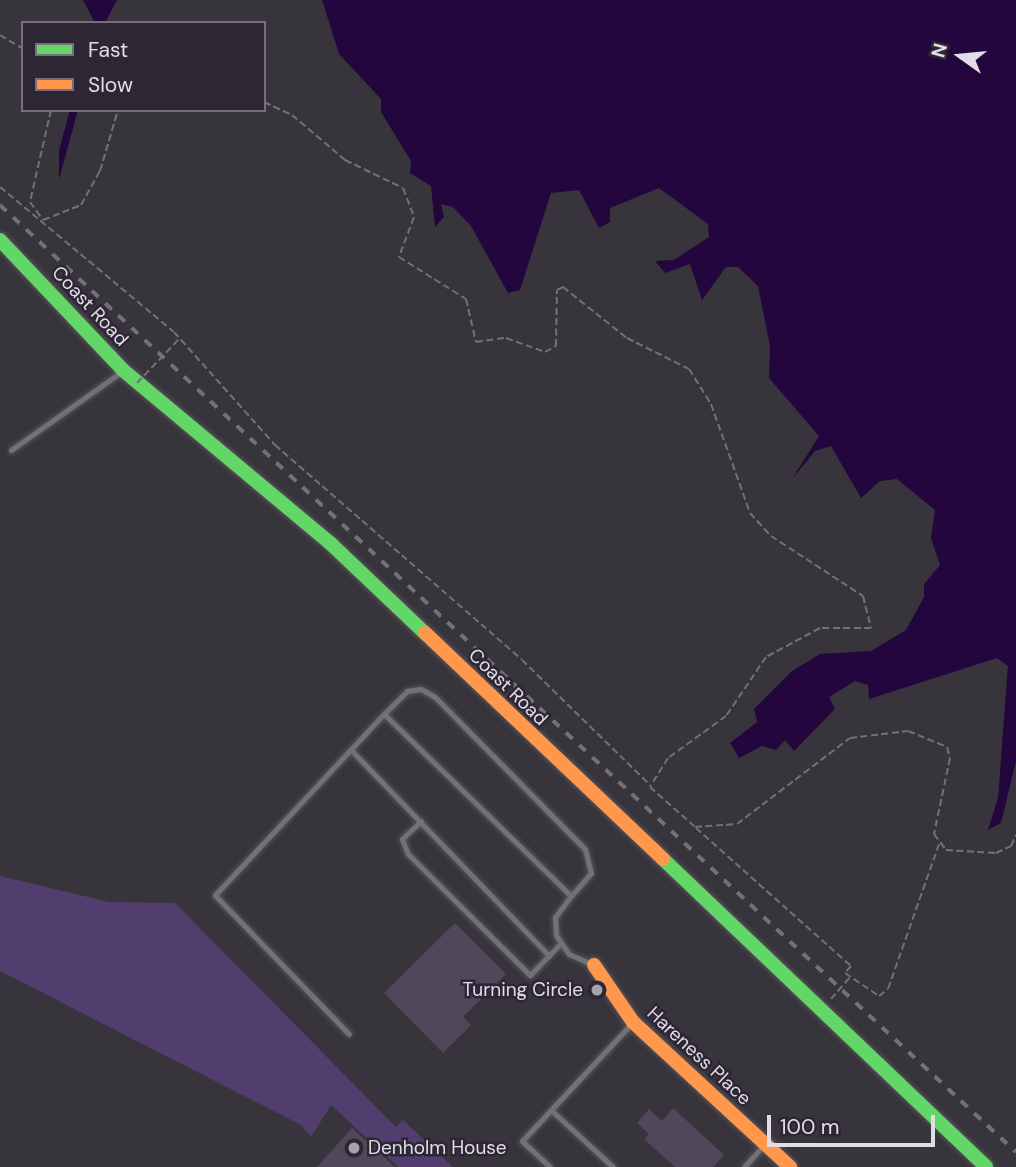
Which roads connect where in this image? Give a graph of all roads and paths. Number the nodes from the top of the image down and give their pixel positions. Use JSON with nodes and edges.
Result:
{"nodes":[{"id":1,"x":0,"y":35,"type":"edge"},
{"id":2,"x":21,"y":48,"type":"edge"},
{"id":3,"x":266,"y":103,"type":"edge"},
{"id":4,"x":51,"y":112,"type":"edge"},
{"id":5,"x":117,"y":112,"type":"edge"},
{"id":6,"x":0,"y":187,"type":"edge"},
{"id":7,"x":0,"y":240,"type":"edge"},
{"id":8,"x":180,"y":338,"type":"junction"},
{"id":9,"x":123,"y":370,"type":"junction"},
{"id":10,"x":137,"y":383,"type":"junction"},
{"id":11,"x":11,"y":450,"type":"dead end"},
{"id":12,"x":384,"y":714,"type":"junction"},
{"id":13,"x":352,"y":751,"type":"junction"},
{"id":14,"x":648,"y":784,"type":"junction"},
{"id":15,"x":421,"y":821,"type":"junction"},
{"id":16,"x":695,"y":827,"type":"junction"},
{"id":17,"x":1016,"y":835,"type":"edge"},
{"id":18,"x":939,"y":844,"type":"junction"},
{"id":19,"x":571,"y":897,"type":"junction"},
{"id":20,"x":560,"y":944,"type":"junction"},
{"id":21,"x":549,"y":956,"type":"junction"},
{"id":22,"x":594,"y":965,"type":"joint"},
{"id":23,"x":850,"y":977,"type":"junction"},
{"id":24,"x":818,"y":1013,"type":"junction"},
{"id":25,"x":633,"y":1022,"type":"junction"},
{"id":26,"x":349,"y":1034,"type":"dead end"},
{"id":27,"x":551,"y":1110,"type":"junction"},
{"id":28,"x":765,"y":1144,"type":"junction"},
{"id":29,"x":550,"y":1167,"type":"edge"},
{"id":30,"x":613,"y":1167,"type":"edge"},
{"id":31,"x":744,"y":1167,"type":"edge"},
{"id":32,"x":790,"y":1167,"type":"edge"},
{"id":33,"x":986,"y":1167,"type":"edge"}],
"edges":[{"from":1,"to":2,"type":"path"},
{"from":3,"to":14,"type":"path"},
{"from":4,"to":5,"type":"path"},
{"from":6,"to":8,"type":"path"},
{"from":7,"to":9,"type":"street","name":"Coast Road"},
{"from":8,"to":10,"type":"path","bridge":true},
{"from":8,"to":14,"type":"path"},
{"from":9,"to":10,"type":"street","name":"Coast Road"},
{"from":9,"to":11,"type":"lane"},
{"from":10,"to":24,"type":"street","name":"Coast Road"},
{"from":12,"to":13,"type":"lane"},
{"from":12,"to":19,"type":"lane"},
{"from":12,"to":19,"type":"lane"},
{"from":13,"to":15,"type":"lane"},
{"from":13,"to":26,"type":"lane"},
{"from":14,"to":16,"type":"path"},
{"from":15,"to":21,"type":"lane"},
{"from":15,"to":21,"type":"lane"},
{"from":16,"to":18,"type":"path"},
{"from":16,"to":23,"type":"path"},
{"from":17,"to":18,"type":"path"},
{"from":18,"to":23,"type":"path"},
{"from":19,"to":20,"type":"lane"},
{"from":20,"to":21,"type":"lane"},
{"from":20,"to":22,"type":"lane"},
{"from":22,"to":25,"type":"street","name":"Hareness Place"},
{"from":23,"to":24,"type":"path"},
{"from":24,"to":33,"type":"street","name":"Coast Road"},
{"from":25,"to":27,"type":"lane"},
{"from":25,"to":28,"type":"street","name":"Hareness Place"},
{"from":27,"to":29,"type":"lane"},
{"from":27,"to":30,"type":"lane"},
{"from":28,"to":31,"type":"lane"},
{"from":28,"to":32,"type":"street","name":"Hareness Place"}]}
